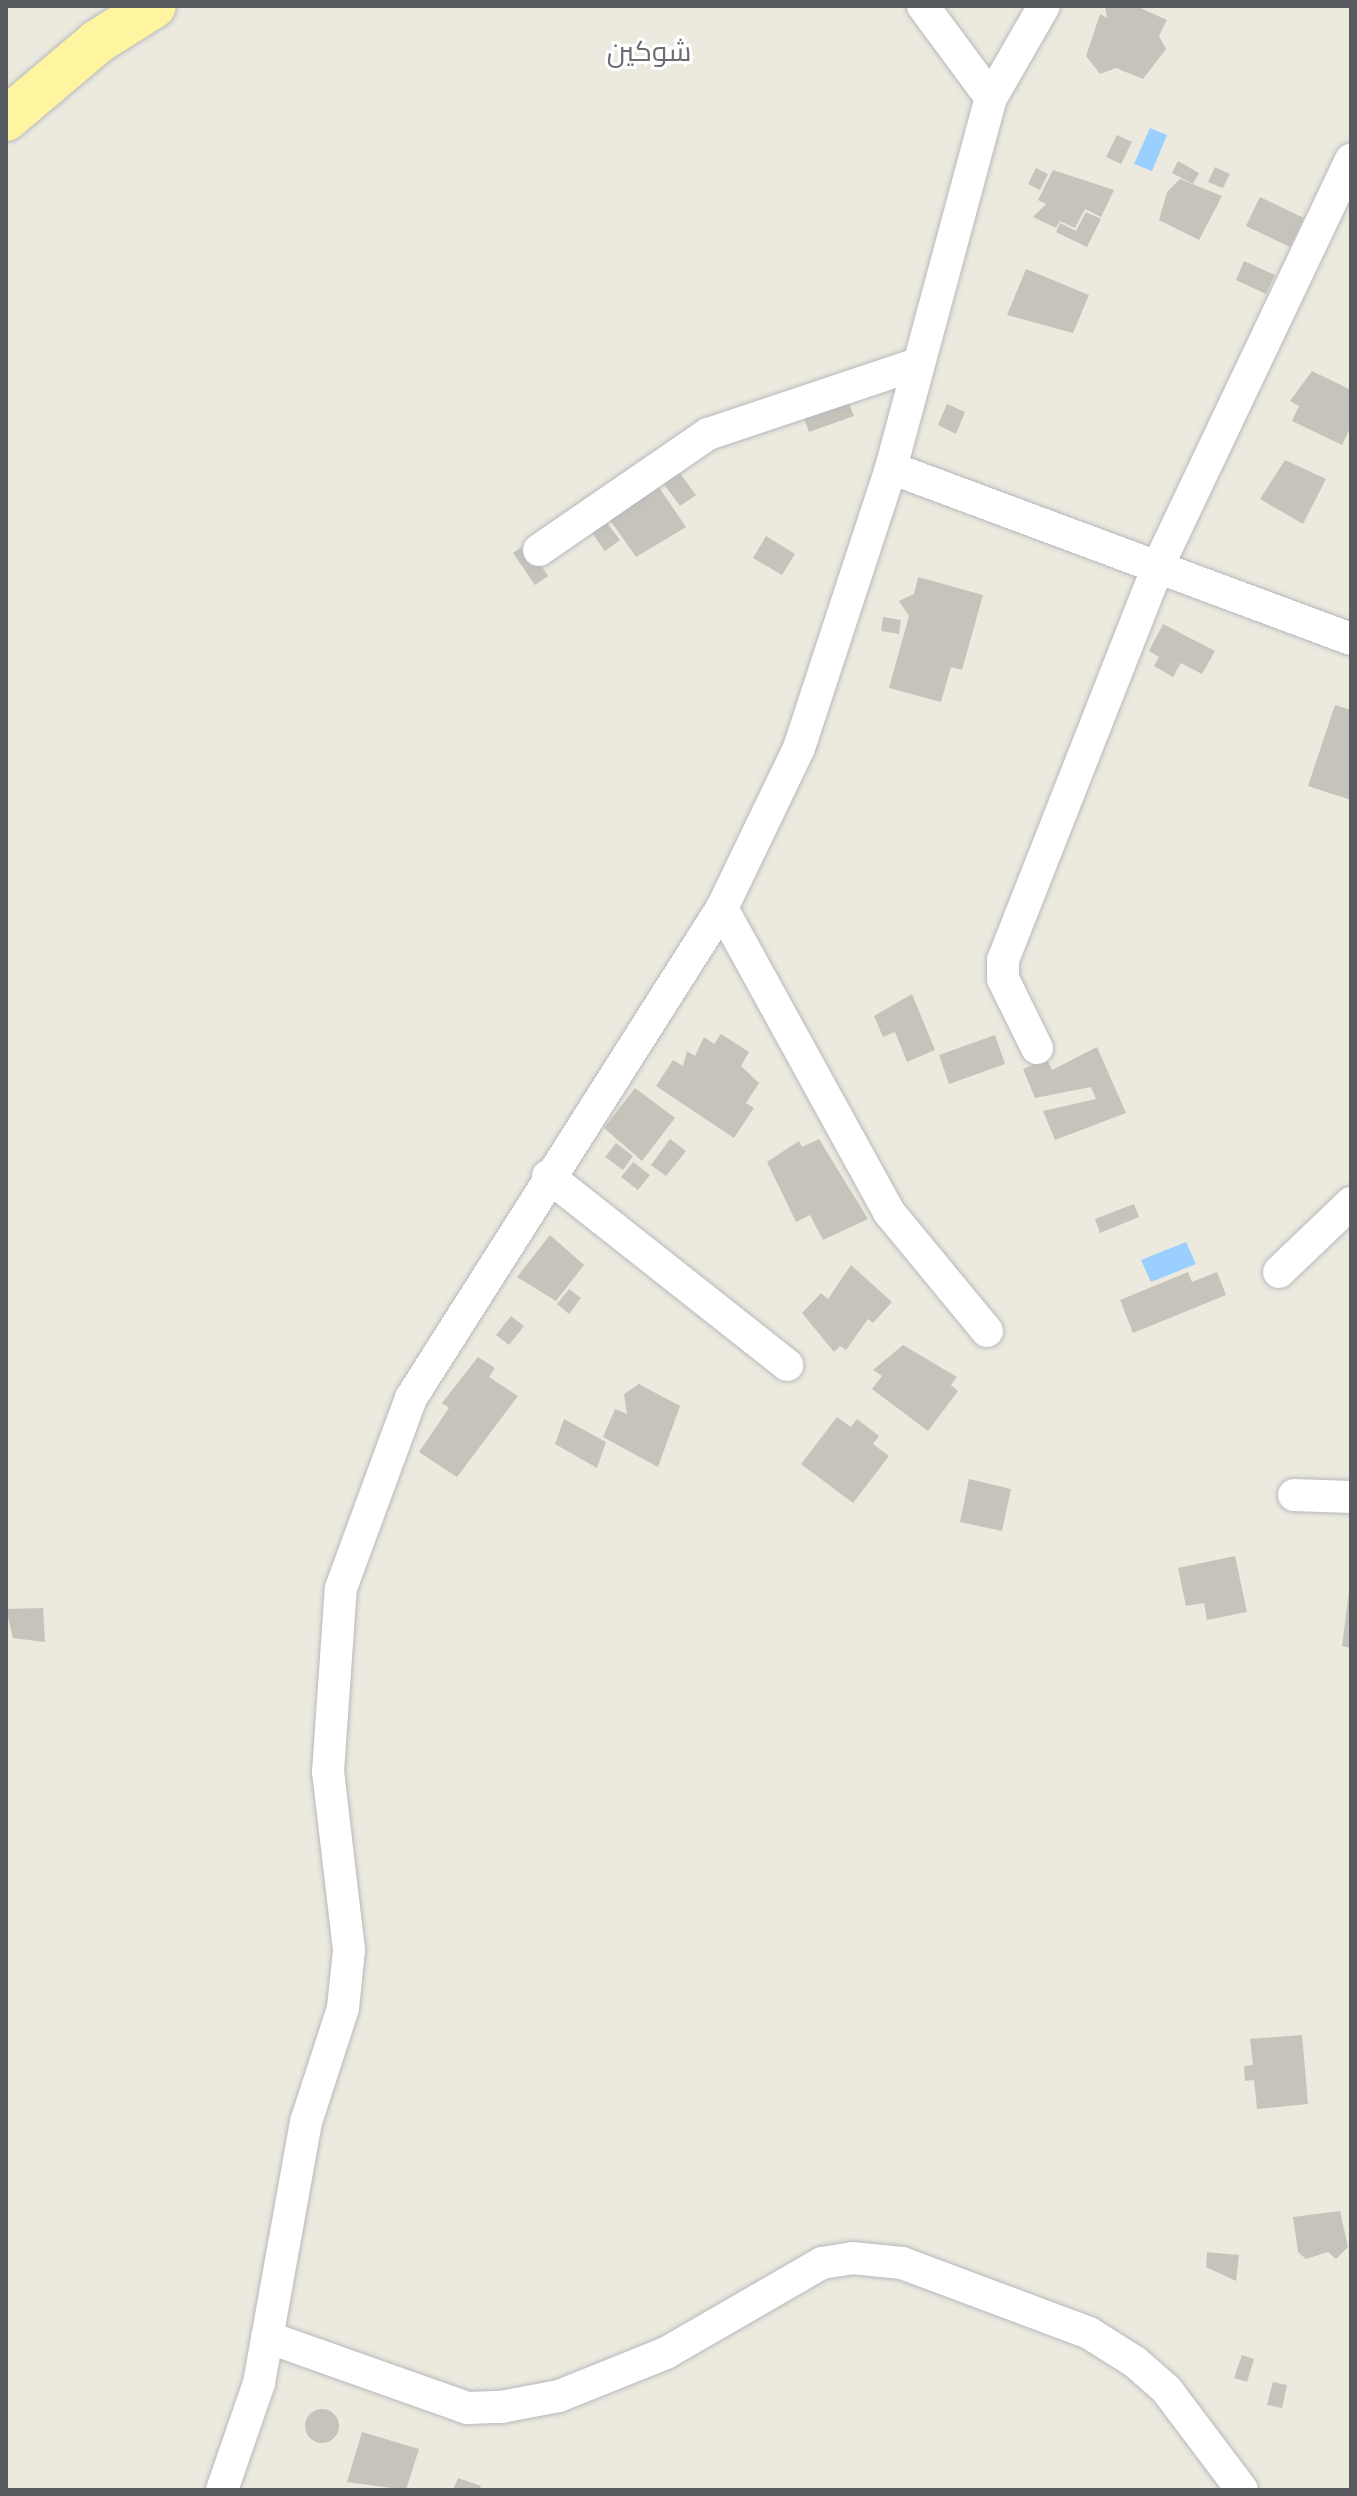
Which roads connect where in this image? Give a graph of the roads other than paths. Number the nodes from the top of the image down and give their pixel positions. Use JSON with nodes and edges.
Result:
{"nodes":[{"id":1,"x":105,"y":6,"type":"edge"},
{"id":2,"x":154,"y":6,"type":"edge"},
{"id":3,"x":923,"y":6,"type":"edge"},
{"id":4,"x":1044,"y":6,"type":"edge"},
{"id":5,"x":6,"y":86,"type":"edge"},
{"id":6,"x":991,"y":98,"type":"junction"},
{"id":7,"x":6,"y":119,"type":"edge"},
{"id":8,"x":1351,"y":160,"type":"edge"},
{"id":9,"x":917,"y":364,"type":"junction"},
{"id":10,"x":891,"y":468,"type":"junction"},
{"id":11,"x":539,"y":550,"type":"dead end"},
{"id":12,"x":1158,"y":566,"type":"junction"},
{"id":13,"x":1351,"y":639,"type":"edge"},
{"id":14,"x":722,"y":908,"type":"junction"},
{"id":15,"x":1037,"y":1048,"type":"dead end"},
{"id":16,"x":548,"y":1176,"type":"junction"},
{"id":17,"x":1351,"y":1203,"type":"edge"},
{"id":18,"x":1279,"y":1272,"type":"dead end"},
{"id":19,"x":987,"y":1331,"type":"dead end"},
{"id":20,"x":787,"y":1365,"type":"dead end"},
{"id":21,"x":1294,"y":1495,"type":"dead end"},
{"id":22,"x":1351,"y":1497,"type":"edge"},
{"id":23,"x":267,"y":2337,"type":"junction"},
{"id":24,"x":222,"y":2490,"type":"edge"},
{"id":25,"x":1242,"y":2490,"type":"edge"}],
"edges":[{"from":1,"to":5,"type":"main road"},
{"from":2,"to":7,"type":"main road"},
{"from":3,"to":6,"type":"street"},
{"from":4,"to":6,"type":"street"},
{"from":6,"to":9,"type":"street"},
{"from":8,"to":12,"type":"street"},
{"from":9,"to":10,"type":"street"},
{"from":9,"to":11,"type":"street"},
{"from":10,"to":12,"type":"street"},
{"from":10,"to":14,"type":"street"},
{"from":12,"to":13,"type":"street"},
{"from":12,"to":15,"type":"street"},
{"from":14,"to":16,"type":"street"},
{"from":14,"to":19,"type":"street"},
{"from":16,"to":20,"type":"street"},
{"from":16,"to":23,"type":"street"},
{"from":17,"to":18,"type":"street"},
{"from":21,"to":22,"type":"street"},
{"from":23,"to":24,"type":"street"},
{"from":23,"to":25,"type":"street"}]}
